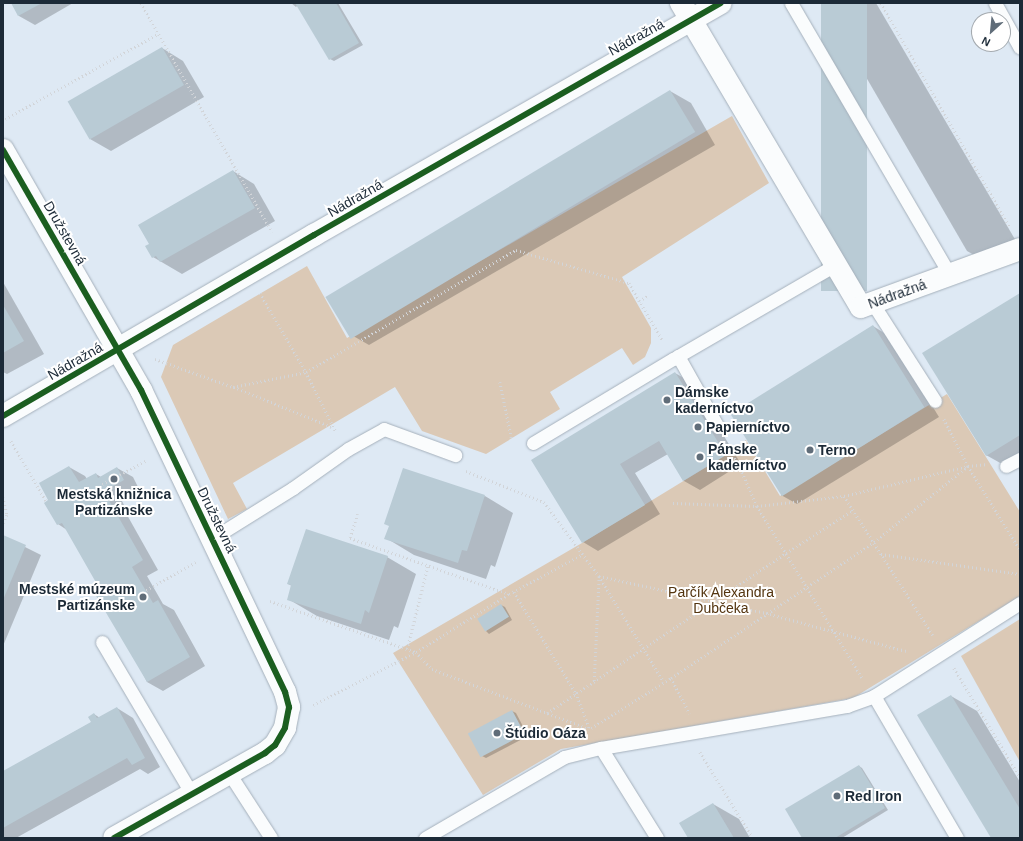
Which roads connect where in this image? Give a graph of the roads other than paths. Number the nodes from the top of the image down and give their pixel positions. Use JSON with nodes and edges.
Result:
{"nodes":[{"id":1,"x":721,"y":3,"type":"edge"},
{"id":2,"x":791,"y":3,"type":"edge"},
{"id":3,"x":995,"y":3,"type":"edge"},
{"id":4,"x":686,"y":12,"type":"edge"},
{"id":5,"x":1020,"y":48,"type":"edge"},
{"id":6,"x":3,"y":150,"type":"edge"},
{"id":7,"x":1016,"y":240,"type":"edge"},
{"id":8,"x":835,"y":265,"type":"junction"},
{"id":9,"x":950,"y":275,"type":"junction"},
{"id":10,"x":873,"y":304,"type":"junction"},
{"id":11,"x":120,"y":350,"type":"junction"},
{"id":12,"x":676,"y":357,"type":"junction"},
{"id":13,"x":936,"y":401,"type":"road end"},
{"id":14,"x":3,"y":416,"type":"edge"},
{"id":15,"x":718,"y":427,"type":"road end"},
{"id":16,"x":533,"y":443,"type":"dead end"},
{"id":17,"x":455,"y":455,"type":"road end"},
{"id":18,"x":1020,"y":459,"type":"edge"},
{"id":19,"x":1006,"y":466,"type":"dead end"},
{"id":20,"x":213,"y":538,"type":"junction"},
{"id":21,"x":1020,"y":603,"type":"edge"},
{"id":22,"x":102,"y":642,"type":"dead end"},
{"id":23,"x":874,"y":696,"type":"junction"},
{"id":24,"x":601,"y":748,"type":"junction"},
{"id":25,"x":229,"y":773,"type":"junction"},
{"id":26,"x":192,"y":794,"type":"junction"},
{"id":27,"x":114,"y":838,"type":"edge"},
{"id":28,"x":271,"y":838,"type":"edge"},
{"id":29,"x":425,"y":838,"type":"edge"},
{"id":30,"x":657,"y":838,"type":"edge"},
{"id":31,"x":957,"y":838,"type":"edge"}],
"edges":[{"from":1,"to":4,"type":"street","name":"Nádražná"},
{"from":2,"to":9,"type":"lane"},
{"from":3,"to":5,"type":"lane"},
{"from":4,"to":8,"type":"street","name":"Nádražná"},
{"from":4,"to":11,"type":"street","name":"Nádražná"},
{"from":6,"to":11,"type":"street","name":"Družstevná"},
{"from":7,"to":9,"type":"street","name":"Nádražná"},
{"from":8,"to":10,"type":"street","name":"Nádražná"},
{"from":8,"to":12,"type":"lane"},
{"from":9,"to":10,"type":"street","name":"Nádražná"},
{"from":10,"to":13,"type":"lane"},
{"from":11,"to":14,"type":"street","name":"Nádražná"},
{"from":11,"to":20,"type":"street","name":"Družstevná"},
{"from":12,"to":15,"type":"lane"},
{"from":12,"to":16,"type":"lane"},
{"from":17,"to":20,"type":"lane"},
{"from":18,"to":19,"type":"lane"},
{"from":20,"to":25,"type":"street","name":"Družstevná"},
{"from":21,"to":23,"type":"lane"},
{"from":22,"to":26,"type":"lane"},
{"from":23,"to":24,"type":"lane"},
{"from":23,"to":31,"type":"lane"},
{"from":24,"to":29,"type":"lane"},
{"from":24,"to":30,"type":"lane"},
{"from":25,"to":26,"type":"street","name":"Družstevná"},
{"from":25,"to":28,"type":"lane"},
{"from":26,"to":27,"type":"street","name":"Družstevná"}]}
